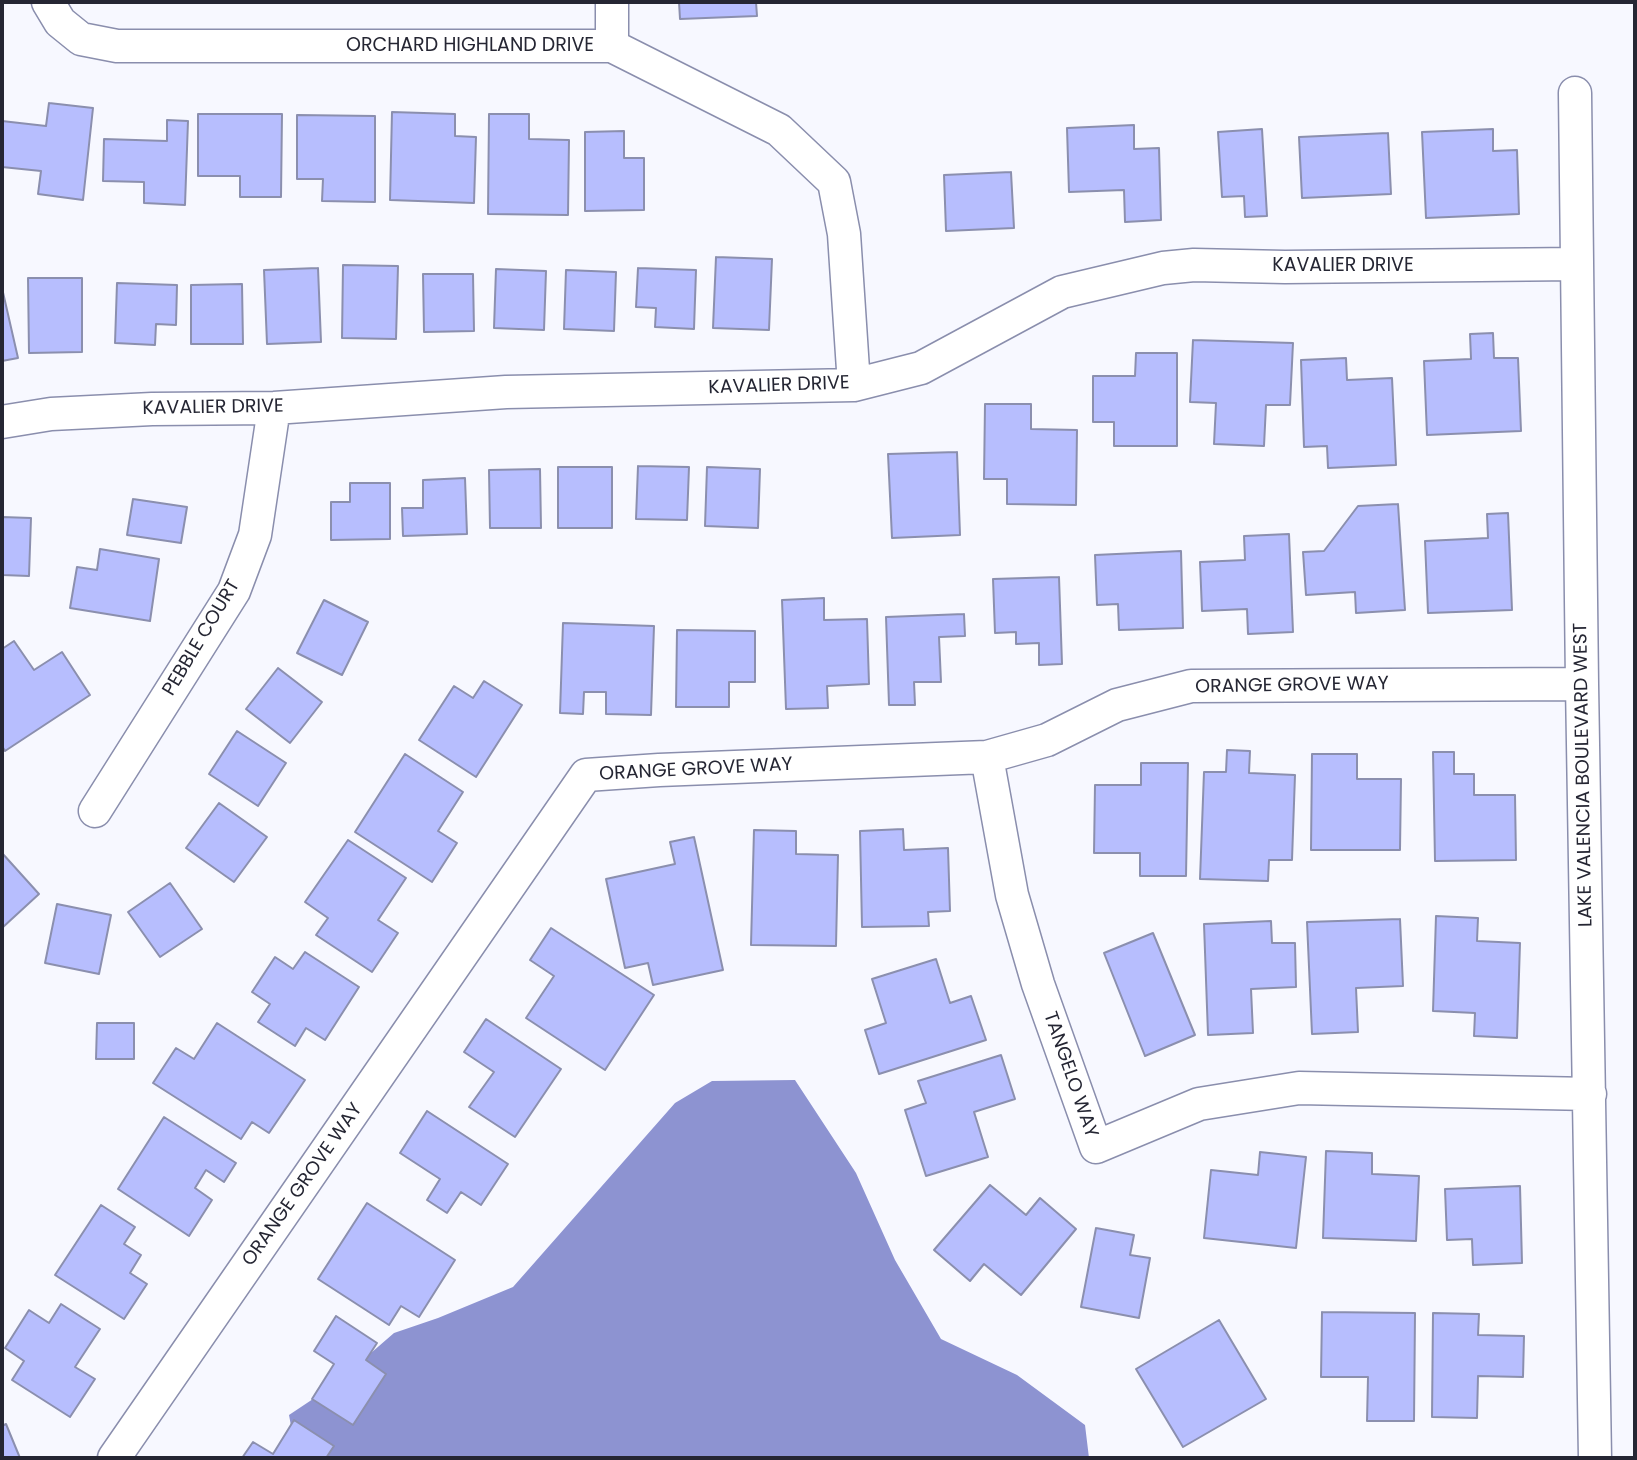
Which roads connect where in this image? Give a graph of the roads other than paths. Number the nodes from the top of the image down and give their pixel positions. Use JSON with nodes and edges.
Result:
{"nodes":[{"id":1,"x":48,"y":2,"type":"edge"},
{"id":2,"x":612,"y":2,"type":"edge"},
{"id":3,"x":612,"y":47,"type":"junction"},
{"id":4,"x":1575,"y":93,"type":"dead end"},
{"id":5,"x":1576,"y":264,"type":"junction"},
{"id":6,"x":854,"y":385,"type":"junction"},
{"id":7,"x":274,"y":408,"type":"junction"},
{"id":8,"x":2,"y":422,"type":"edge"},
{"id":9,"x":1582,"y":684,"type":"junction"},
{"id":10,"x":987,"y":758,"type":"junction"},
{"id":11,"x":95,"y":811,"type":"dead end"},
{"id":12,"x":1590,"y":1094,"type":"junction"},
{"id":13,"x":114,"y":1458,"type":"edge"},
{"id":14,"x":1595,"y":1458,"type":"edge"}],
"edges":[{"from":1,"to":3,"type":"street","name":"ORCHARD HIGHLAND DRIVE"},
{"from":2,"to":3,"type":"street"},
{"from":3,"to":6,"type":"street","name":"ORCHARD HIGHLAND DRIVE"},
{"from":4,"to":5,"type":"street","name":"LAKE VALENCIA BOULEVARD WEST"},
{"from":5,"to":6,"type":"street","name":"KAVALIER DRIVE"},
{"from":5,"to":9,"type":"street","name":"LAKE VALENCIA BOULEVARD WEST"},
{"from":6,"to":7,"type":"street","name":"KAVALIER DRIVE"},
{"from":7,"to":8,"type":"street","name":"KAVALIER DRIVE"},
{"from":7,"to":11,"type":"street","name":"PEBBLE COURT"},
{"from":9,"to":10,"type":"street","name":"ORANGE GROVE WAY"},
{"from":9,"to":12,"type":"street","name":"LAKE VALENCIA BOULEVARD WEST"},
{"from":10,"to":12,"type":"street","name":"TANGELO WAY"},
{"from":10,"to":13,"type":"street","name":"ORANGE GROVE WAY"},
{"from":12,"to":14,"type":"street","name":"LAKE VALENCIA BOULEVARD WEST"}]}
